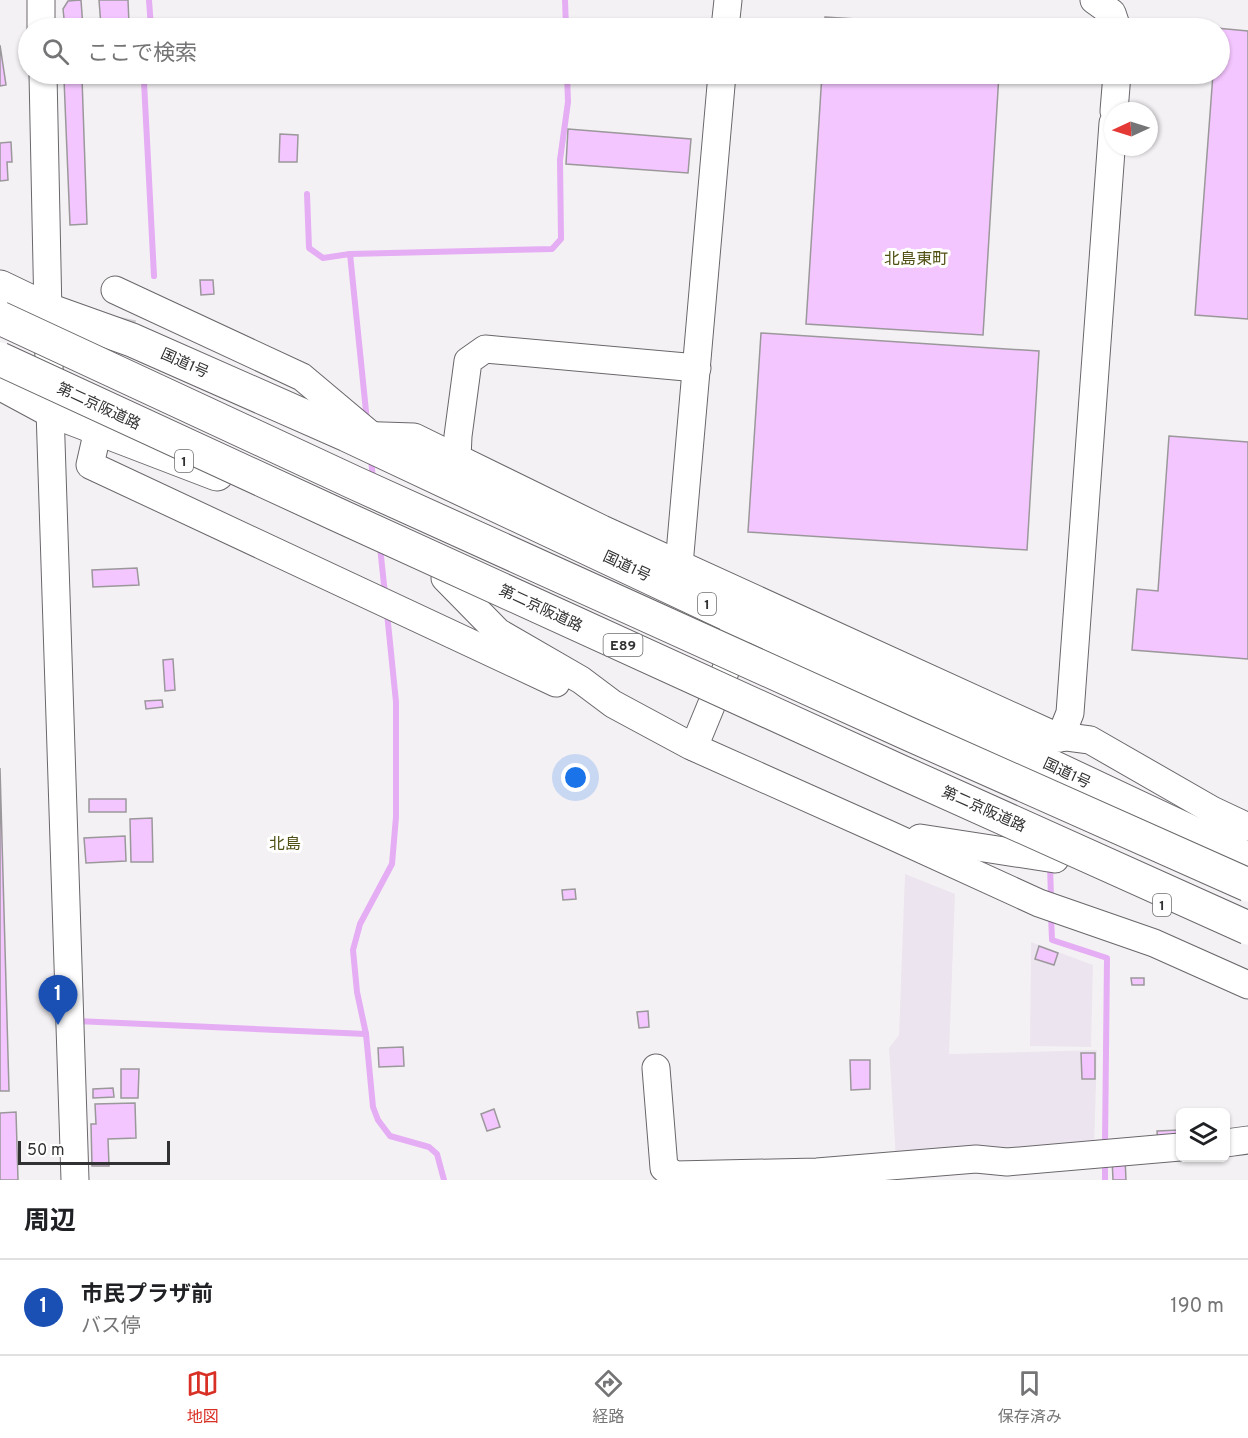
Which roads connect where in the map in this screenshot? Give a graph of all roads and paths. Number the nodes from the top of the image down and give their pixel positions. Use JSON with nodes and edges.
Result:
{"nodes":[{"id":1,"x":41,"y":0,"type":"edge"},
{"id":2,"x":728,"y":0,"type":"edge"},
{"id":3,"x":1094,"y":0,"type":"edge"},
{"id":4,"x":42,"y":18,"type":"edge"},
{"id":5,"x":726,"y":18,"type":"edge"},
{"id":6,"x":1113,"y":18,"type":"edge"},
{"id":7,"x":42,"y":84,"type":"edge"},
{"id":8,"x":721,"y":84,"type":"edge"},
{"id":9,"x":1116,"y":84,"type":"edge"},
{"id":10,"x":1115,"y":102,"type":"edge"},
{"id":11,"x":1111,"y":156,"type":"edge"},
{"id":12,"x":0,"y":286,"type":"edge"},
{"id":13,"x":123,"y":301,"type":"dead end"},
{"id":14,"x":48,"y":310,"type":"junction"},
{"id":15,"x":0,"y":318,"type":"edge"},
{"id":16,"x":0,"y":359,"type":"edge"},
{"id":17,"x":697,"y":368,"type":"junction"},
{"id":18,"x":0,"y":383,"type":"edge"},
{"id":19,"x":50,"y":410,"type":"junction"},
{"id":20,"x":364,"y":440,"type":"junction"},
{"id":21,"x":95,"y":443,"type":"tunnel mouth"},
{"id":22,"x":457,"y":458,"type":"junction"},
{"id":23,"x":600,"y":541,"type":"junction"},
{"id":24,"x":680,"y":565,"type":"junction"},
{"id":25,"x":445,"y":578,"type":"junction"},
{"id":26,"x":716,"y":695,"type":"junction"},
{"id":27,"x":613,"y":704,"type":"junction"},
{"id":28,"x":1063,"y":737,"type":"junction"},
{"id":29,"x":694,"y":747,"type":"junction"},
{"id":30,"x":1081,"y":780,"type":"junction"},
{"id":31,"x":1248,"y":827,"type":"edge"},
{"id":32,"x":888,"y":834,"type":"junction"},
{"id":33,"x":1055,"y":859,"type":"junction"},
{"id":34,"x":1248,"y":859,"type":"edge"},
{"id":35,"x":1248,"y":885,"type":"edge"},
{"id":36,"x":1248,"y":928,"type":"edge"},
{"id":37,"x":1248,"y":943,"type":"edge"},
{"id":38,"x":1248,"y":985,"type":"edge"},
{"id":39,"x":656,"y":1068,"type":"dead end"},
{"id":40,"x":1248,"y":1140,"type":"edge"},
{"id":41,"x":1230,"y":1142,"type":"edge"},
{"id":42,"x":1176,"y":1147,"type":"edge"},
{"id":43,"x":75,"y":1180,"type":"edge"}],
"edges":[{"from":1,"to":4,"type":"street"},
{"from":2,"to":5,"type":"street"},
{"from":3,"to":6,"type":"street"},
{"from":7,"to":14,"type":"street"},
{"from":8,"to":17,"type":"street"},
{"from":9,"to":10,"type":"street"},
{"from":11,"to":28,"type":"street"},
{"from":12,"to":14,"type":"highway","name":"国道1号","number":"1"},
{"from":13,"to":20,"type":"street"},
{"from":14,"to":19,"type":"street"},
{"from":14,"to":20,"type":"highway","name":"国道1号","number":"1"},
{"from":15,"to":35,"type":"highway","number":"E89","bridge":true},
{"from":16,"to":36,"type":"highway","name":"第二京阪道路","number":"E89","bridge":true},
{"from":17,"to":22,"type":"street"},
{"from":17,"to":24,"type":"street"},
{"from":18,"to":19,"type":"highway","number":"1"},
{"from":19,"to":25,"type":"highway","number":"1"},
{"from":19,"to":43,"type":"street"},
{"from":20,"to":22,"type":"street"},
{"from":20,"to":23,"type":"highway","name":"国道1号","number":"1"},
{"from":21,"to":27,"type":"street"},
{"from":22,"to":23,"type":"street"},
{"from":23,"to":24,"type":"street"},
{"from":23,"to":26,"type":"street"},
{"from":23,"to":30,"type":"highway","name":"国道1号","number":"1"},
{"from":24,"to":28,"type":"street"},
{"from":25,"to":26,"type":"highway","number":"1"},
{"from":25,"to":27,"type":"street"},
{"from":26,"to":29,"type":"street"},
{"from":26,"to":33,"type":"highway","number":"1"},
{"from":27,"to":29,"type":"street"},
{"from":28,"to":30,"type":"street"},
{"from":28,"to":31,"type":"street"},
{"from":29,"to":32,"type":"street"},
{"from":30,"to":34,"type":"highway","name":"国道1号","number":"1"},
{"from":32,"to":33,"type":"street"},
{"from":32,"to":38,"type":"street"},
{"from":33,"to":37,"type":"highway","number":"1"},
{"from":39,"to":42,"type":"street"},
{"from":40,"to":41,"type":"street"}]}
